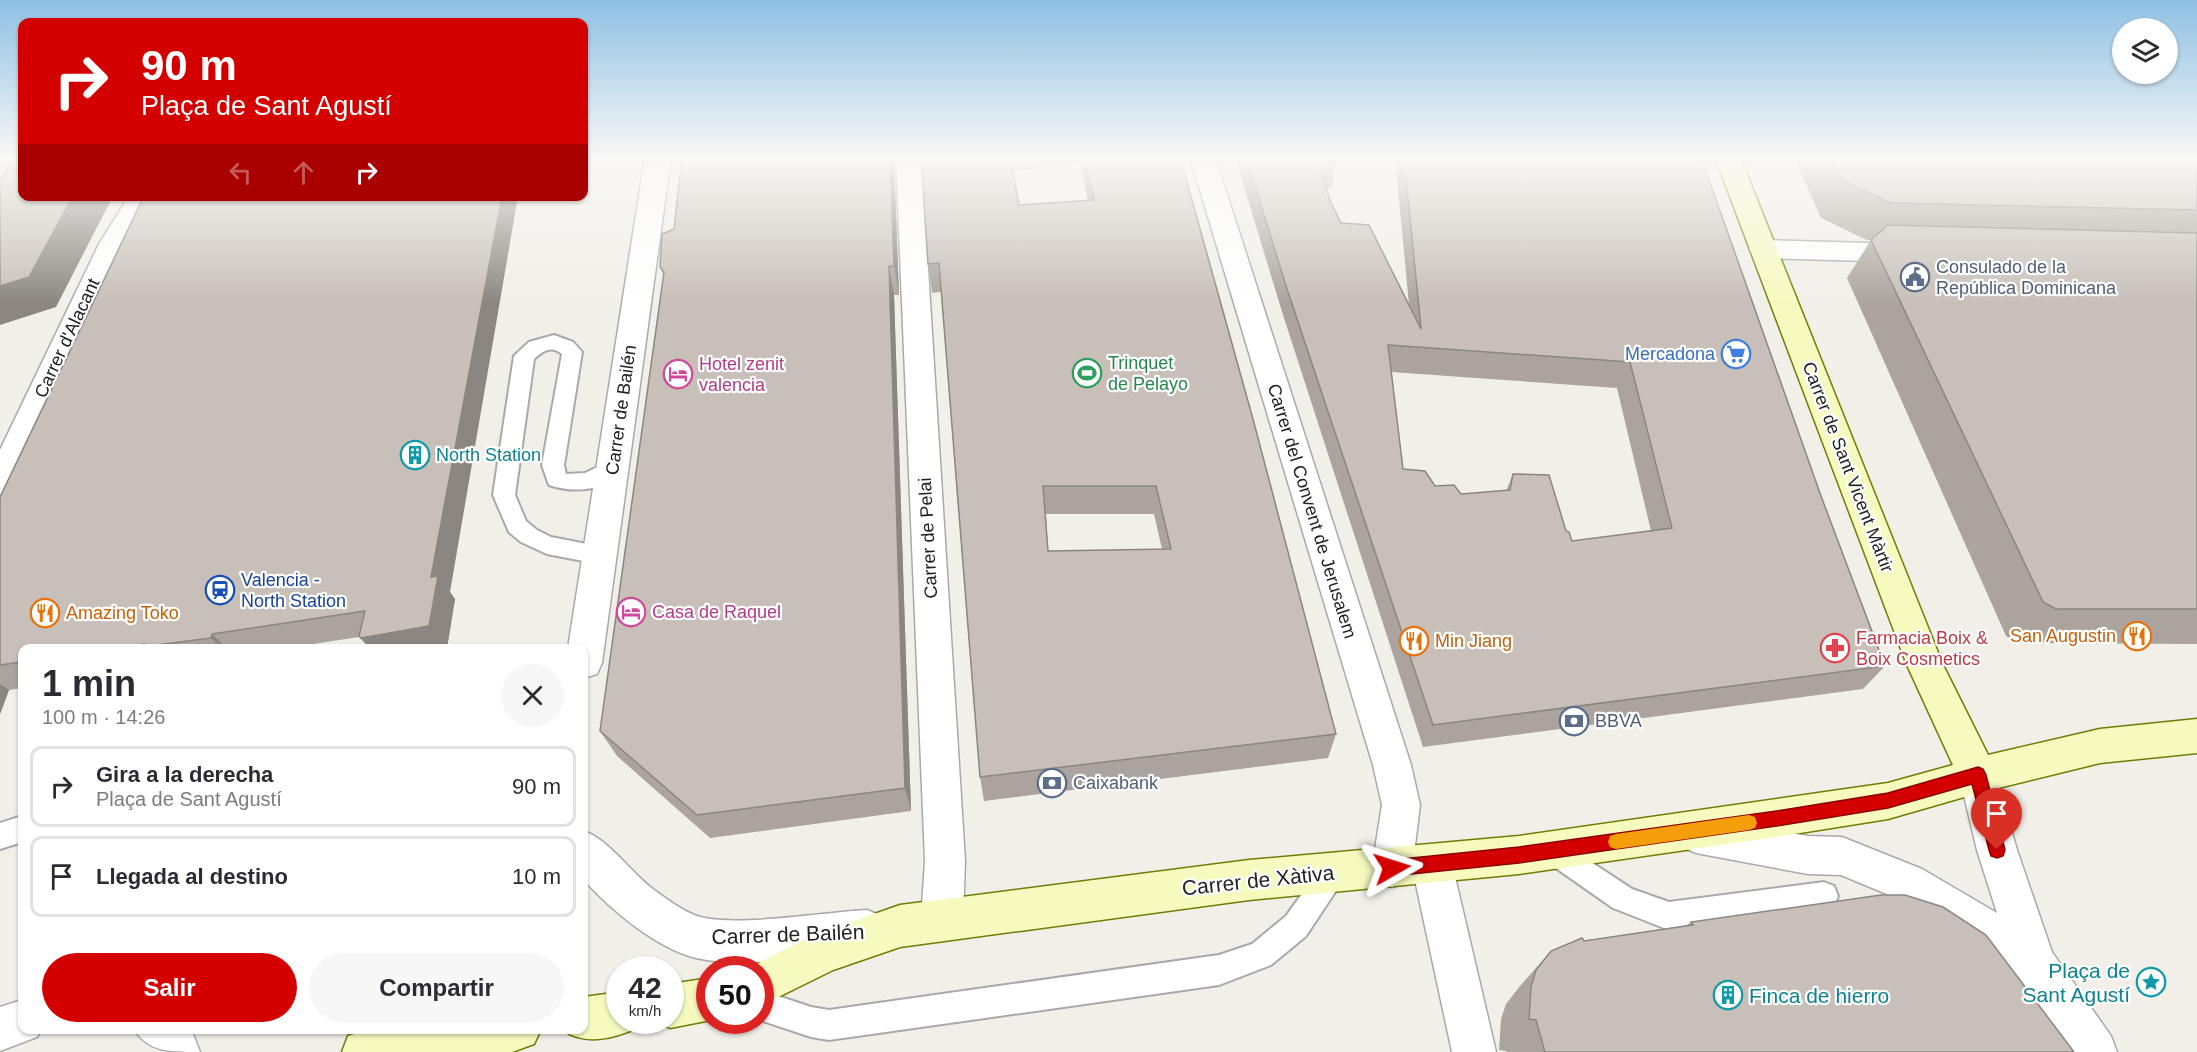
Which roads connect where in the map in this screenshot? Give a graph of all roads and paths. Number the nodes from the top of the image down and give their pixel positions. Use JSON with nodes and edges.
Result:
{"nodes":[{"id":1,"x":136,"y":206,"type":"edge"},
{"id":2,"x":651,"y":206,"type":"edge"},
{"id":3,"x":911,"y":206,"type":"edge"},
{"id":4,"x":1217,"y":206,"type":"edge"},
{"id":5,"x":1746,"y":206,"type":"edge"},
{"id":6,"x":1763,"y":249,"type":"junction"},
{"id":7,"x":1935,"y":254,"type":"edge"},
{"id":8,"x":0,"y":436,"type":"edge"},
{"id":9,"x":0,"y":465,"type":"edge"},
{"id":10,"x":612,"y":468,"type":"junction"},
{"id":11,"x":0,"y":484,"type":"edge"},
{"id":12,"x":599,"y":555,"type":"junction"},
{"id":13,"x":587,"y":644,"type":"edge"},
{"id":14,"x":2197,"y":736,"type":"edge"},
{"id":15,"x":1978,"y":775,"type":"junction"},
{"id":16,"x":18,"y":830,"type":"edge"},
{"id":17,"x":1686,"y":832,"type":"junction"},
{"id":18,"x":0,"y":836,"type":"edge"},
{"id":19,"x":1553,"y":850,"type":"junction"},
{"id":20,"x":588,"y":854,"type":"edge"},
{"id":21,"x":1412,"y":866,"type":"junction"},
{"id":22,"x":1335,"y":871,"type":"junction"},
{"id":23,"x":1824,"y":896,"type":"dead end"},
{"id":24,"x":942,"y":920,"type":"junction"},
{"id":25,"x":881,"y":930,"type":"junction"},
{"id":26,"x":2035,"y":964,"type":"junction"},
{"id":27,"x":774,"y":978,"type":"edge"},
{"id":28,"x":774,"y":1010,"type":"edge"},
{"id":29,"x":606,"y":1016,"type":"edge"},
{"id":30,"x":588,"y":1018,"type":"edge"},
{"id":31,"x":18,"y":1023,"type":"edge"},
{"id":32,"x":0,"y":1029,"type":"edge"},
{"id":33,"x":163,"y":1034,"type":"edge"},
{"id":34,"x":485,"y":1034,"type":"edge"},
{"id":35,"x":178,"y":1052,"type":"edge"},
{"id":36,"x":364,"y":1052,"type":"edge"},
{"id":37,"x":1474,"y":1052,"type":"edge"},
{"id":38,"x":2095,"y":1052,"type":"edge"}],
"edges":[{"from":1,"to":11,"type":"street","name":"Carrer d'Alacant"},
{"from":2,"to":10,"type":"street","name":"Carrer de Bailén"},
{"from":3,"to":24,"type":"street","name":"Carrer de Pelai"},
{"from":4,"to":21,"type":"street","name":"Carrer del Convent de Jerusalem"},
{"from":5,"to":6,"type":"main road","name":"Carrer de Sant Vicent Màrtir"},
{"from":6,"to":7,"type":"street"},
{"from":6,"to":15,"type":"main road","name":"Carrer de Sant Vicent Màrtir"},
{"from":8,"to":9,"type":"street"},
{"from":10,"to":12,"type":"street","name":"Carrer de Bailén"},
{"from":10,"to":12,"type":"lane"},
{"from":12,"to":13,"type":"street","name":"Carrer de Bailén"},
{"from":14,"to":15,"type":"main road","name":"Carrer de Xàtiva"},
{"from":15,"to":17,"type":"main road","name":"Carrer de Xàtiva"},
{"from":15,"to":26,"type":"street"},
{"from":16,"to":18,"type":"lane"},
{"from":17,"to":19,"type":"main road","name":"Carrer de Xàtiva"},
{"from":17,"to":26,"type":"street"},
{"from":19,"to":21,"type":"main road","name":"Carrer de Xàtiva"},
{"from":19,"to":23,"type":"lane"},
{"from":20,"to":25,"type":"street","name":"Carrer de Bailén"},
{"from":21,"to":22,"type":"main road","name":"Carrer de Xàtiva"},
{"from":21,"to":37,"type":"street"},
{"from":22,"to":24,"type":"main road","name":"Carrer de Xàtiva"},
{"from":22,"to":28,"type":"lane"},
{"from":24,"to":25,"type":"main road","name":"Carrer de Xàtiva"},
{"from":25,"to":27,"type":"main road","name":"Carrer de Xàtiva"},
{"from":26,"to":38,"type":"street"},
{"from":29,"to":30,"type":"main road"},
{"from":31,"to":32,"type":"street"},
{"from":33,"to":35,"type":"street"},
{"from":34,"to":36,"type":"main road"}]}
